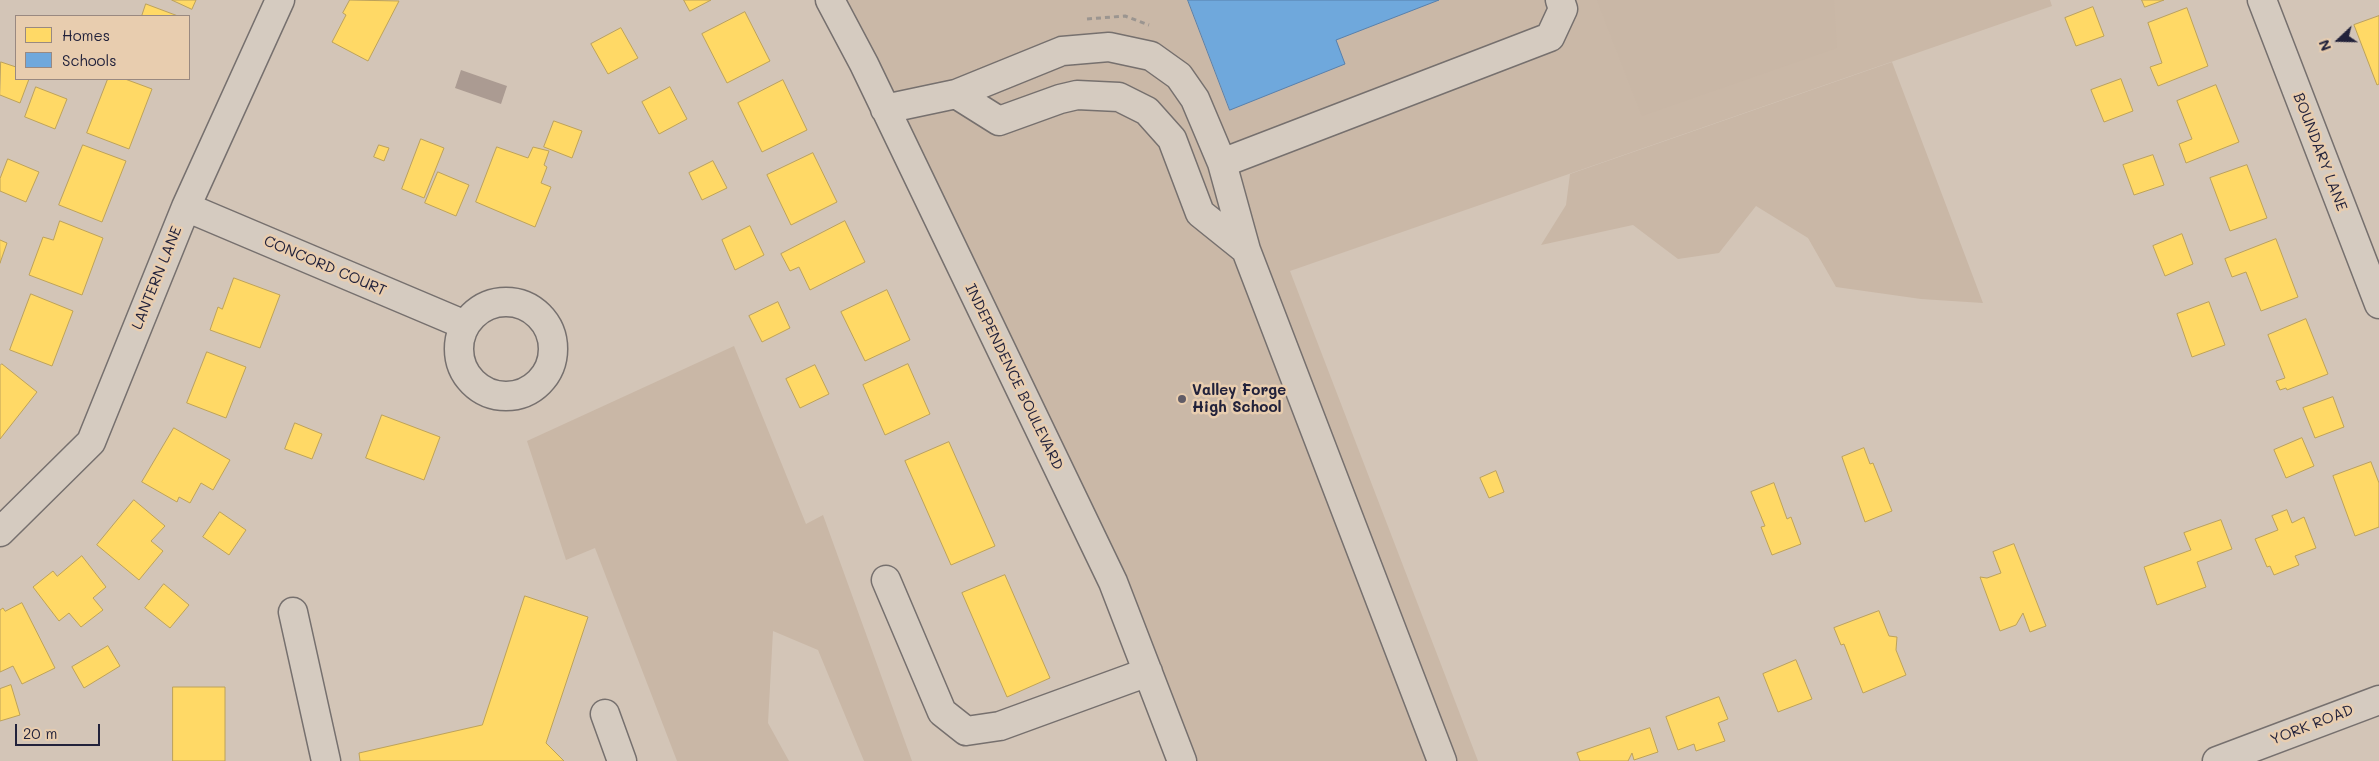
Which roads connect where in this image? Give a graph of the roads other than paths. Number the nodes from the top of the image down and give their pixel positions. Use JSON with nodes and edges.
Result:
{"nodes":[{"id":1,"x":280,"y":0,"type":"edge"},
{"id":2,"x":830,"y":0,"type":"edge"},
{"id":3,"x":1560,"y":0,"type":"edge"},
{"id":4,"x":2262,"y":0,"type":"edge"},
{"id":5,"x":956,"y":94,"type":"junction"},
{"id":6,"x":885,"y":108,"type":"junction"},
{"id":7,"x":1222,"y":163,"type":"junction"},
{"id":8,"x":186,"y":207,"type":"junction"},
{"id":9,"x":1246,"y":250,"type":"junction"},
{"id":10,"x":2379,"y":304,"type":"edge"},
{"id":11,"x":465,"y":325,"type":"dead end"},
{"id":12,"x":0,"y":532,"type":"edge"},
{"id":13,"x":886,"y":580,"type":"dead end"},
{"id":14,"x":293,"y":612,"type":"dead end"},
{"id":15,"x":1148,"y":672,"type":"junction"},
{"id":16,"x":2379,"y":700,"type":"edge"},
{"id":17,"x":605,"y":714,"type":"dead end"},
{"id":18,"x":326,"y":761,"type":"edge"},
{"id":19,"x":622,"y":761,"type":"edge"},
{"id":20,"x":1182,"y":761,"type":"edge"},
{"id":21,"x":1442,"y":761,"type":"edge"},
{"id":22,"x":2217,"y":761,"type":"edge"}],
"edges":[{"from":1,"to":8,"type":"street","name":"LANTERN LANE"},
{"from":2,"to":6,"type":"street","name":"INDEPENDENCE BOULEVARD"},
{"from":3,"to":7,"type":"street"},
{"from":4,"to":10,"type":"street","name":"BOUNDARY LANE"},
{"from":5,"to":6,"type":"street"},
{"from":5,"to":7,"type":"street"},
{"from":5,"to":9,"type":"street"},
{"from":6,"to":15,"type":"street","name":"INDEPENDENCE BOULEVARD"},
{"from":7,"to":9,"type":"street"},
{"from":8,"to":11,"type":"street","name":"CONCORD COURT"},
{"from":8,"to":12,"type":"street","name":"LANTERN LANE"},
{"from":9,"to":21,"type":"street"},
{"from":13,"to":15,"type":"street"},
{"from":14,"to":18,"type":"street"},
{"from":15,"to":20,"type":"street","name":"INDEPENDENCE BOULEVARD"},
{"from":16,"to":22,"type":"street","name":"YORK ROAD"},
{"from":17,"to":19,"type":"street"}]}
